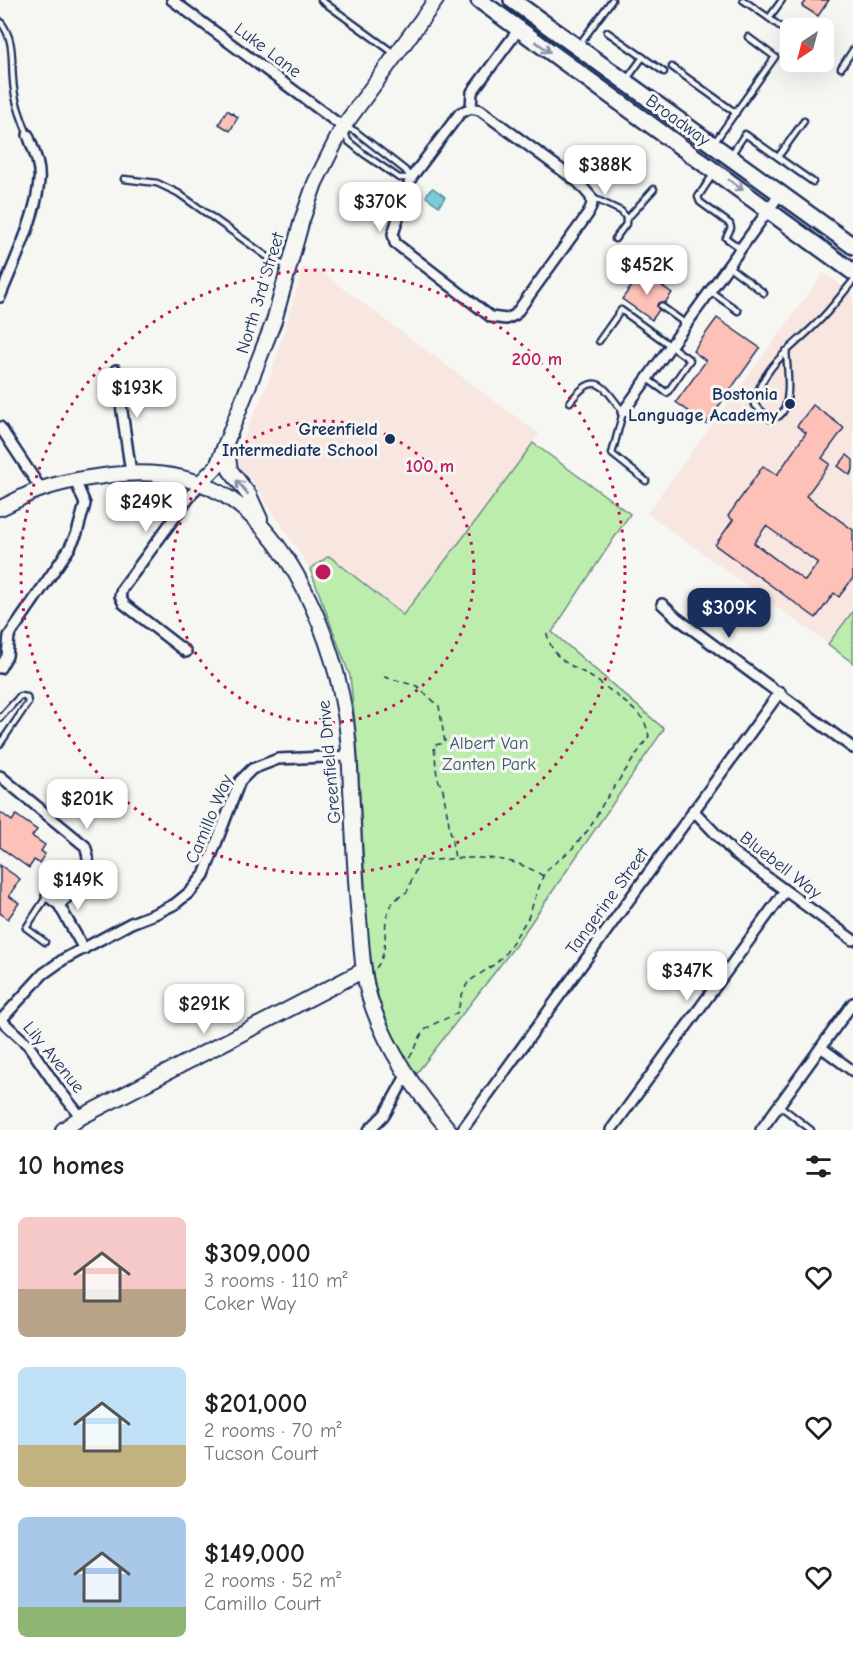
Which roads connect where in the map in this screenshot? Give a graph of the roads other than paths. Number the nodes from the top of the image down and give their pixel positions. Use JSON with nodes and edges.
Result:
{"nodes":[{"id":1,"x":172,"y":0,"type":"edge"},
{"id":2,"x":321,"y":0,"type":"edge"},
{"id":3,"x":436,"y":0,"type":"edge"},
{"id":4,"x":479,"y":0,"type":"edge"},
{"id":5,"x":512,"y":0,"type":"edge"},
{"id":6,"x":612,"y":0,"type":"edge"},
{"id":7,"x":743,"y":0,"type":"edge"},
{"id":8,"x":782,"y":0,"type":"edge"},
{"id":9,"x":769,"y":18,"type":"junction"},
{"id":10,"x":0,"y":21,"type":"edge"},
{"id":11,"x":780,"y":26,"type":"edge"},
{"id":12,"x":519,"y":29,"type":"junction"},
{"id":13,"x":607,"y":32,"type":"dead end"},
{"id":14,"x":748,"y":37,"type":"dead end"},
{"id":15,"x":577,"y":47,"type":"junction"},
{"id":16,"x":853,"y":50,"type":"edge"},
{"id":17,"x":395,"y":54,"type":"junction"},
{"id":18,"x":643,"y":57,"type":"junction"},
{"id":19,"x":672,"y":68,"type":"dead end"},
{"id":20,"x":841,"y":68,"type":"dead end"},
{"id":21,"x":664,"y":72,"type":"dead end"},
{"id":22,"x":625,"y":82,"type":"junction"},
{"id":23,"x":471,"y":108,"type":"junction"},
{"id":24,"x":736,"y":113,"type":"junction"},
{"id":25,"x":804,"y":121,"type":"dead end"},
{"id":26,"x":343,"y":127,"type":"junction"},
{"id":27,"x":28,"y":135,"type":"joint"},
{"id":28,"x":713,"y":145,"type":"junction"},
{"id":29,"x":729,"y":157,"type":"junction"},
{"id":30,"x":778,"y":158,"type":"junction"},
{"id":31,"x":716,"y":171,"type":"junction"},
{"id":32,"x":411,"y":178,"type":"junction"},
{"id":33,"x":124,"y":179,"type":"dead end"},
{"id":34,"x":813,"y":182,"type":"dead end"},
{"id":35,"x":654,"y":189,"type":"dead end"},
{"id":36,"x":780,"y":194,"type":"junction"},
{"id":37,"x":591,"y":197,"type":"junction"},
{"id":38,"x":769,"y":210,"type":"junction"},
{"id":39,"x":626,"y":220,"type":"junction"},
{"id":40,"x":615,"y":239,"type":"dead end"},
{"id":41,"x":851,"y":241,"type":"edge"},
{"id":42,"x":740,"y":249,"type":"junction"},
{"id":43,"x":288,"y":266,"type":"junction"},
{"id":44,"x":728,"y":266,"type":"junction"},
{"id":45,"x":853,"y":272,"type":"edge"},
{"id":46,"x":853,"y":281,"type":"edge"},
{"id":47,"x":710,"y":291,"type":"junction"},
{"id":48,"x":764,"y":292,"type":"dead end"},
{"id":49,"x":0,"y":297,"type":"edge"},
{"id":50,"x":661,"y":306,"type":"dead end"},
{"id":51,"x":738,"y":311,"type":"dead end"},
{"id":52,"x":686,"y":324,"type":"junction"},
{"id":53,"x":599,"y":341,"type":"dead end"},
{"id":54,"x":670,"y":345,"type":"junction"},
{"id":55,"x":786,"y":351,"type":"junction"},
{"id":56,"x":116,"y":370,"type":"dead end"},
{"id":57,"x":646,"y":378,"type":"junction"},
{"id":58,"x":570,"y":402,"type":"dead end"},
{"id":59,"x":623,"y":412,"type":"junction"},
{"id":60,"x":0,"y":427,"type":"edge"},
{"id":61,"x":226,"y":446,"type":"junction"},
{"id":62,"x":131,"y":473,"type":"junction"},
{"id":63,"x":75,"y":480,"type":"junction"},
{"id":64,"x":646,"y":481,"type":"dead end"},
{"id":65,"x":200,"y":483,"type":"junction"},
{"id":66,"x":40,"y":489,"type":"junction"},
{"id":67,"x":0,"y":508,"type":"edge"},
{"id":68,"x":263,"y":526,"type":"junction"},
{"id":69,"x":663,"y":603,"type":"dead end"},
{"id":70,"x":186,"y":652,"type":"dead end"},
{"id":71,"x":0,"y":668,"type":"edge"},
{"id":72,"x":780,"y":692,"type":"junction"},
{"id":73,"x":0,"y":718,"type":"edge"},
{"id":74,"x":0,"y":744,"type":"edge"},
{"id":75,"x":853,"y":748,"type":"edge"},
{"id":76,"x":349,"y":756,"type":"junction"},
{"id":77,"x":0,"y":776,"type":"edge"},
{"id":78,"x":693,"y":810,"type":"junction"},
{"id":79,"x":785,"y":891,"type":"junction"},
{"id":80,"x":46,"y":896,"type":"joint"},
{"id":81,"x":59,"y":905,"type":"junction"},
{"id":82,"x":853,"y":940,"type":"edge"},
{"id":83,"x":45,"y":942,"type":"dead end"},
{"id":84,"x":84,"y":949,"type":"junction"},
{"id":85,"x":364,"y":970,"type":"junction"},
{"id":86,"x":853,"y":1004,"type":"edge"},
{"id":87,"x":1,"y":1019,"type":"edge"},
{"id":88,"x":822,"y":1048,"type":"junction"},
{"id":89,"x":403,"y":1071,"type":"junction"},
{"id":90,"x":853,"y":1071,"type":"edge"},
{"id":91,"x":779,"y":1105,"type":"junction"},
{"id":92,"x":81,"y":1117,"type":"junction"},
{"id":93,"x":63,"y":1130,"type":"edge"},
{"id":94,"x":369,"y":1130,"type":"edge"},
{"id":95,"x":449,"y":1130,"type":"edge"},
{"id":96,"x":462,"y":1130,"type":"edge"},
{"id":97,"x":611,"y":1130,"type":"edge"},
{"id":98,"x":761,"y":1130,"type":"edge"},
{"id":99,"x":811,"y":1130,"type":"edge"}],
"edges":[{"from":1,"to":26,"type":"street","name":"Luke Lane"},
{"from":2,"to":17,"type":"lane"},
{"from":3,"to":17,"type":"main road","name":"North 3rd Street"},
{"from":4,"to":12,"type":"main road","name":"Broadway"},
{"from":5,"to":15,"type":"main road","name":"Broadway"},
{"from":6,"to":15,"type":"lane"},
{"from":7,"to":9,"type":"lane"},
{"from":8,"to":9,"type":"lane"},
{"from":9,"to":11,"type":"lane"},
{"from":10,"to":27,"type":"lane"},
{"from":12,"to":23,"type":"street"},
{"from":12,"to":31,"type":"main road","name":"Broadway","one_way":true},
{"from":13,"to":18,"type":"lane"},
{"from":14,"to":24,"type":"lane"},
{"from":15,"to":22,"type":"main road","name":"Broadway"},
{"from":16,"to":20,"type":"lane"},
{"from":17,"to":26,"type":"main road","name":"North 3rd Street"},
{"from":18,"to":21,"type":"lane"},
{"from":18,"to":22,"type":"lane"},
{"from":19,"to":24,"type":"lane"},
{"from":22,"to":28,"type":"main road","name":"Broadway"},
{"from":23,"to":32,"type":"street"},
{"from":23,"to":37,"type":"street"},
{"from":24,"to":28,"type":"lane"},
{"from":25,"to":30,"type":"lane"},
{"from":26,"to":32,"type":"lane"},
{"from":26,"to":32,"type":"lane"},
{"from":26,"to":43,"type":"main road","name":"North 3rd Street"},
{"from":27,"to":49,"type":"street"},
{"from":28,"to":29,"type":"main road","name":"Broadway"},
{"from":29,"to":30,"type":"lane"},
{"from":29,"to":36,"type":"main road","name":"Broadway"},
{"from":30,"to":34,"type":"lane"},
{"from":31,"to":38,"type":"main road","name":"Broadway","one_way":true},
{"from":31,"to":42,"type":"lane"},
{"from":32,"to":37,"type":"street"},
{"from":33,"to":43,"type":"lane"},
{"from":35,"to":39,"type":"lane"},
{"from":36,"to":38,"type":"street"},
{"from":36,"to":41,"type":"main road","name":"Broadway"},
{"from":37,"to":39,"type":"lane"},
{"from":38,"to":42,"type":"street"},
{"from":38,"to":45,"type":"main road","name":"Broadway"},
{"from":39,"to":40,"type":"lane"},
{"from":42,"to":44,"type":"street"},
{"from":43,"to":61,"type":"main road","name":"North 3rd Street"},
{"from":44,"to":47,"type":"street"},
{"from":44,"to":48,"type":"lane"},
{"from":46,"to":55,"type":"lane"},
{"from":47,"to":51,"type":"lane"},
{"from":47,"to":52,"type":"street"},
{"from":50,"to":52,"type":"lane"},
{"from":52,"to":54,"type":"street"},
{"from":53,"to":54,"type":"lane"},
{"from":54,"to":57,"type":"street"},
{"from":54,"to":57,"type":"lane"},
{"from":55,"to":55,"type":"lane"},
{"from":56,"to":62,"type":"street"},
{"from":57,"to":59,"type":"street"},
{"from":58,"to":59,"type":"lane"},
{"from":59,"to":64,"type":"lane"},
{"from":60,"to":66,"type":"street"},
{"from":61,"to":65,"type":"main road","name":"North 3rd Street"},
{"from":68,"to":61,"type":"main road","one_way":true},
{"from":62,"to":63,"type":"main road","name":"Greenfield Drive"},
{"from":62,"to":65,"type":"main road","name":"Greenfield Drive"},
{"from":63,"to":66,"type":"main road","name":"Greenfield Drive"},
{"from":63,"to":71,"type":"street"},
{"from":65,"to":68,"type":"main road","name":"Greenfield Drive"},
{"from":65,"to":70,"type":"street","name":"North 3rd Street"},
{"from":66,"to":67,"type":"main road","name":"Greenfield Drive"},
{"from":68,"to":76,"type":"main road","name":"Greenfield Drive"},
{"from":69,"to":72,"type":"street"},
{"from":72,"to":75,"type":"street"},
{"from":72,"to":78,"type":"street","name":"Tangerine Street"},
{"from":73,"to":74,"type":"lane"},
{"from":76,"to":84,"type":"street","name":"Camillo Way"},
{"from":76,"to":85,"type":"main road","name":"Greenfield Drive"},
{"from":77,"to":81,"type":"street"},
{"from":78,"to":79,"type":"street","name":"Bluebell Way"},
{"from":78,"to":96,"type":"street","name":"Tangerine Street"},
{"from":79,"to":82,"type":"street","name":"Bluebell Way"},
{"from":79,"to":97,"type":"street"},
{"from":80,"to":81,"type":"street"},
{"from":80,"to":83,"type":"lane"},
{"from":81,"to":84,"type":"street"},
{"from":84,"to":87,"type":"street","name":"Camillo Way"},
{"from":85,"to":89,"type":"main road","name":"Greenfield Drive"},
{"from":85,"to":92,"type":"main road"},
{"from":86,"to":88,"type":"street"},
{"from":87,"to":92,"type":"street","name":"Lily Avenue"},
{"from":88,"to":90,"type":"street"},
{"from":88,"to":91,"type":"street"},
{"from":89,"to":94,"type":"street"},
{"from":89,"to":95,"type":"main road","name":"Greenfield Drive"},
{"from":91,"to":98,"type":"street"},
{"from":91,"to":99,"type":"lane"},
{"from":92,"to":93,"type":"main road"}]}
